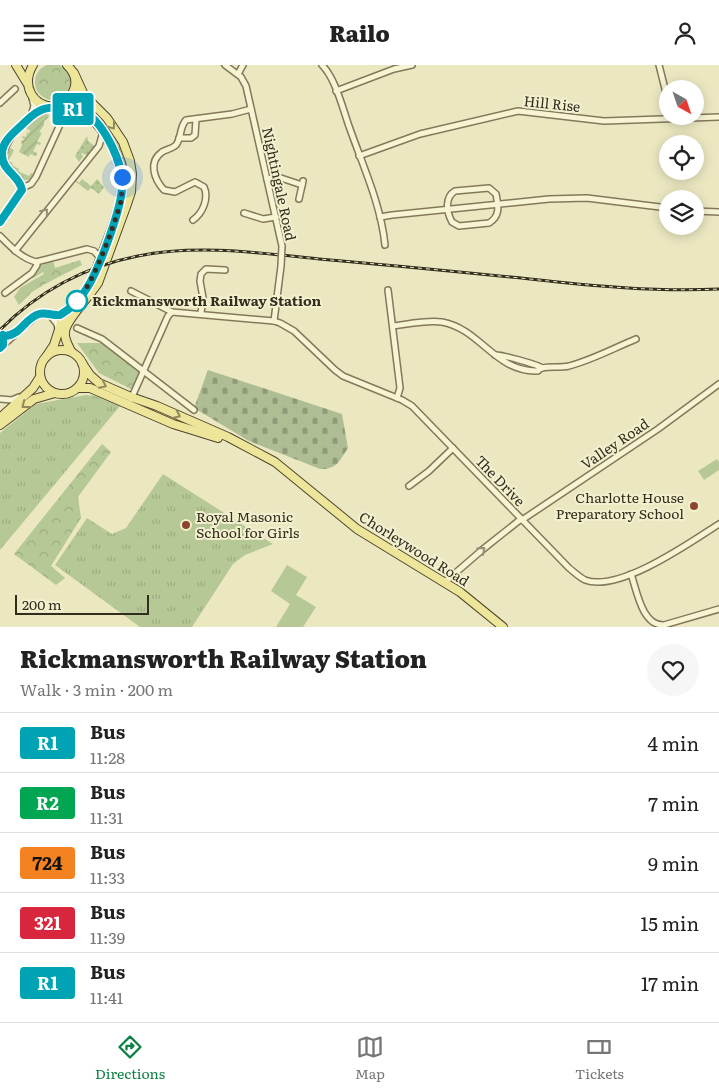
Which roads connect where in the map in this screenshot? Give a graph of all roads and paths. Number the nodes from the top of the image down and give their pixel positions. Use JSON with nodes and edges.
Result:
{"nodes":[{"id":1,"x":16,"y":65,"type":"edge"},
{"id":2,"x":33,"y":65,"type":"edge"},
{"id":3,"x":225,"y":65,"type":"edge"},
{"id":4,"x":243,"y":65,"type":"edge"},
{"id":5,"x":322,"y":65,"type":"edge"},
{"id":6,"x":412,"y":65,"type":"edge"},
{"id":7,"x":659,"y":65,"type":"edge"},
{"id":8,"x":234,"y":67,"type":"edge"},
{"id":9,"x":71,"y":68,"type":"edge"},
{"id":10,"x":238,"y":74,"type":"junction"},
{"id":11,"x":663,"y":80,"type":"edge"},
{"id":12,"x":29,"y":88,"type":"junction"},
{"id":13,"x":16,"y":89,"type":"dead end"},
{"id":14,"x":336,"y":91,"type":"junction"},
{"id":15,"x":0,"y":103,"type":"edge"},
{"id":16,"x":53,"y":107,"type":"junction"},
{"id":17,"x":251,"y":109,"type":"junction"},
{"id":18,"x":31,"y":117,"type":"junction"},
{"id":19,"x":704,"y":117,"type":"edge"},
{"id":20,"x":719,"y":117,"type":"edge"},
{"id":21,"x":63,"y":118,"type":"dead end"},
{"id":22,"x":196,"y":119,"type":"junction"},
{"id":23,"x":659,"y":119,"type":"edge"},
{"id":24,"x":103,"y":132,"type":"junction"},
{"id":25,"x":179,"y":138,"type":"junction"},
{"id":26,"x":1,"y":151,"type":"edge"},
{"id":27,"x":359,"y":156,"type":"junction"},
{"id":28,"x":267,"y":179,"type":"junction"},
{"id":29,"x":22,"y":188,"type":"junction"},
{"id":30,"x":299,"y":199,"type":"dead end"},
{"id":31,"x":498,"y":204,"type":"junction"},
{"id":32,"x":659,"y":207,"type":"edge"},
{"id":33,"x":448,"y":209,"type":"junction"},
{"id":34,"x":704,"y":211,"type":"edge"},
{"id":35,"x":719,"y":212,"type":"edge"},
{"id":36,"x":244,"y":213,"type":"dead end"},
{"id":37,"x":276,"y":217,"type":"junction"},
{"id":38,"x":380,"y":217,"type":"junction"},
{"id":39,"x":192,"y":220,"type":"dead end"},
{"id":40,"x":0,"y":222,"type":"edge"},
{"id":41,"x":0,"y":236,"type":"edge"},
{"id":42,"x":384,"y":245,"type":"dead end"},
{"id":43,"x":15,"y":251,"type":"junction"},
{"id":44,"x":100,"y":258,"type":"junction"},
{"id":45,"x":36,"y":262,"type":"junction"},
{"id":46,"x":225,"y":270,"type":"dead end"},
{"id":47,"x":388,"y":290,"type":"dead end"},
{"id":48,"x":131,"y":291,"type":"dead end"},
{"id":49,"x":5,"y":293,"type":"dead end"},
{"id":50,"x":74,"y":305,"type":"junction"},
{"id":51,"x":172,"y":312,"type":"junction"},
{"id":52,"x":201,"y":313,"type":"junction"},
{"id":53,"x":49,"y":314,"type":"junction"},
{"id":54,"x":274,"y":321,"type":"junction"},
{"id":55,"x":393,"y":326,"type":"junction"},
{"id":56,"x":77,"y":328,"type":"dead end"},
{"id":57,"x":58,"y":329,"type":"junction"},
{"id":58,"x":2,"y":333,"type":"edge"},
{"id":59,"x":636,"y":339,"type":"dead end"},
{"id":60,"x":2,"y":347,"type":"edge"},
{"id":61,"x":71,"y":351,"type":"junction"},
{"id":62,"x":46,"y":357,"type":"junction"},
{"id":63,"x":82,"y":363,"type":"junction"},
{"id":64,"x":143,"y":371,"type":"junction"},
{"id":65,"x":40,"y":377,"type":"junction"},
{"id":66,"x":719,"y":384,"type":"edge"},
{"id":67,"x":78,"y":388,"type":"junction"},
{"id":68,"x":30,"y":390,"type":"junction"},
{"id":69,"x":55,"y":393,"type":"junction"},
{"id":70,"x":397,"y":398,"type":"junction"},
{"id":71,"x":0,"y":399,"type":"edge"},
{"id":72,"x":130,"y":401,"type":"junction"},
{"id":73,"x":194,"y":410,"type":"dead end"},
{"id":74,"x":0,"y":418,"type":"edge"},
{"id":75,"x":0,"y":425,"type":"edge"},
{"id":76,"x":453,"y":448,"type":"junction"},
{"id":77,"x":409,"y":486,"type":"dead end"},
{"id":78,"x":521,"y":520,"type":"junction"},
{"id":79,"x":719,"y":524,"type":"edge"},
{"id":80,"x":631,"y":574,"type":"junction"},
{"id":81,"x":446,"y":582,"type":"junction"},
{"id":82,"x":719,"y":609,"type":"edge"},
{"id":83,"x":503,"y":627,"type":"edge"}],
"edges":[{"from":1,"to":12,"type":"main road"},
{"from":2,"to":12,"type":"main road"},
{"from":3,"to":8,"type":"street","name":"Nightingale Road"},
{"from":4,"to":10,"type":"street"},
{"from":5,"to":14,"type":"street"},
{"from":6,"to":14,"type":"street"},
{"from":7,"to":11,"type":"street"},
{"from":8,"to":10,"type":"street","name":"Nightingale Road"},
{"from":9,"to":16,"type":"main road"},
{"from":9,"to":61,"type":"main road","one_way":true},
{"from":10,"to":17,"type":"street","name":"Nightingale Road"},
{"from":12,"to":16,"type":"main road"},
{"from":12,"to":18,"type":"street"},
{"from":13,"to":15,"type":"street"},
{"from":14,"to":27,"type":"street"},
{"from":16,"to":18,"type":"street"},
{"from":16,"to":24,"type":"main road"},
{"from":17,"to":22,"type":"street"},
{"from":17,"to":28,"type":"street","name":"Nightingale Road"},
{"from":18,"to":26,"type":"street"},
{"from":19,"to":20,"type":"street","name":"Hill Rise"},
{"from":21,"to":29,"type":"street"},
{"from":22,"to":25,"type":"street"},
{"from":22,"to":25,"type":"street"},
{"from":23,"to":27,"type":"street","name":"Hill Rise"},
{"from":43,"to":24,"type":"street","one_way":true},
{"from":24,"to":44,"type":"main road"},
{"from":25,"to":39,"type":"street"},
{"from":26,"to":29,"type":"street"},
{"from":27,"to":38,"type":"street"},
{"from":28,"to":30,"type":"street"},
{"from":28,"to":37,"type":"street","name":"Nightingale Road"},
{"from":29,"to":40,"type":"street"},
{"from":31,"to":32,"type":"street"},
{"from":31,"to":33,"type":"street"},
{"from":31,"to":33,"type":"street"},
{"from":31,"to":33,"type":"street"},
{"from":33,"to":38,"type":"street"},
{"from":34,"to":35,"type":"street"},
{"from":36,"to":37,"type":"street"},
{"from":37,"to":54,"type":"street","name":"Nightingale Road","bridge":true},
{"from":38,"to":42,"type":"street"},
{"from":41,"to":43,"type":"street"},
{"from":43,"to":45,"type":"street"},
{"from":44,"to":45,"type":"street"},
{"from":44,"to":50,"type":"main road"},
{"from":45,"to":49,"type":"street"},
{"from":46,"to":52,"type":"street"},
{"from":47,"to":55,"type":"street"},
{"from":48,"to":51,"type":"street"},
{"from":50,"to":53,"type":"street"},
{"from":50,"to":57,"type":"main road"},
{"from":51,"to":52,"type":"street"},
{"from":51,"to":64,"type":"street"},
{"from":52,"to":54,"type":"street"},
{"from":53,"to":57,"type":"street"},
{"from":53,"to":60,"type":"street"},
{"from":54,"to":70,"type":"street","name":"The Drive"},
{"from":55,"to":59,"type":"street"},
{"from":55,"to":70,"type":"street"},
{"from":56,"to":64,"type":"street"},
{"from":57,"to":62,"type":"main road"},
{"from":58,"to":60,"type":"street"},
{"from":61,"to":62,"type":"main road"},
{"from":61,"to":63,"type":"main road"},
{"from":62,"to":65,"type":"main road"},
{"from":63,"to":67,"type":"main road"},
{"from":63,"to":72,"type":"main road","one_way":true},
{"from":64,"to":72,"type":"street"},
{"from":64,"to":73,"type":"street"},
{"from":65,"to":68,"type":"main road"},
{"from":65,"to":69,"type":"main road"},
{"from":66,"to":78,"type":"street","name":"Valley Road"},
{"from":67,"to":69,"type":"main road"},
{"from":67,"to":72,"type":"main road"},
{"from":68,"to":71,"type":"street"},
{"from":68,"to":74,"type":"main road"},
{"from":69,"to":75,"type":"main road","one_way":true},
{"from":70,"to":76,"type":"street","name":"The Drive"},
{"from":72,"to":81,"type":"main road","name":"Chorleywood Road"},
{"from":76,"to":77,"type":"street"},
{"from":76,"to":78,"type":"street","name":"The Drive"},
{"from":78,"to":80,"type":"street","name":"The Drive"},
{"from":81,"to":78,"type":"street","name":"Valley Road","one_way":true},
{"from":79,"to":80,"type":"street","name":"The Drive"},
{"from":80,"to":82,"type":"street"},
{"from":81,"to":83,"type":"main road","name":"Chorleywood Road"}]}
